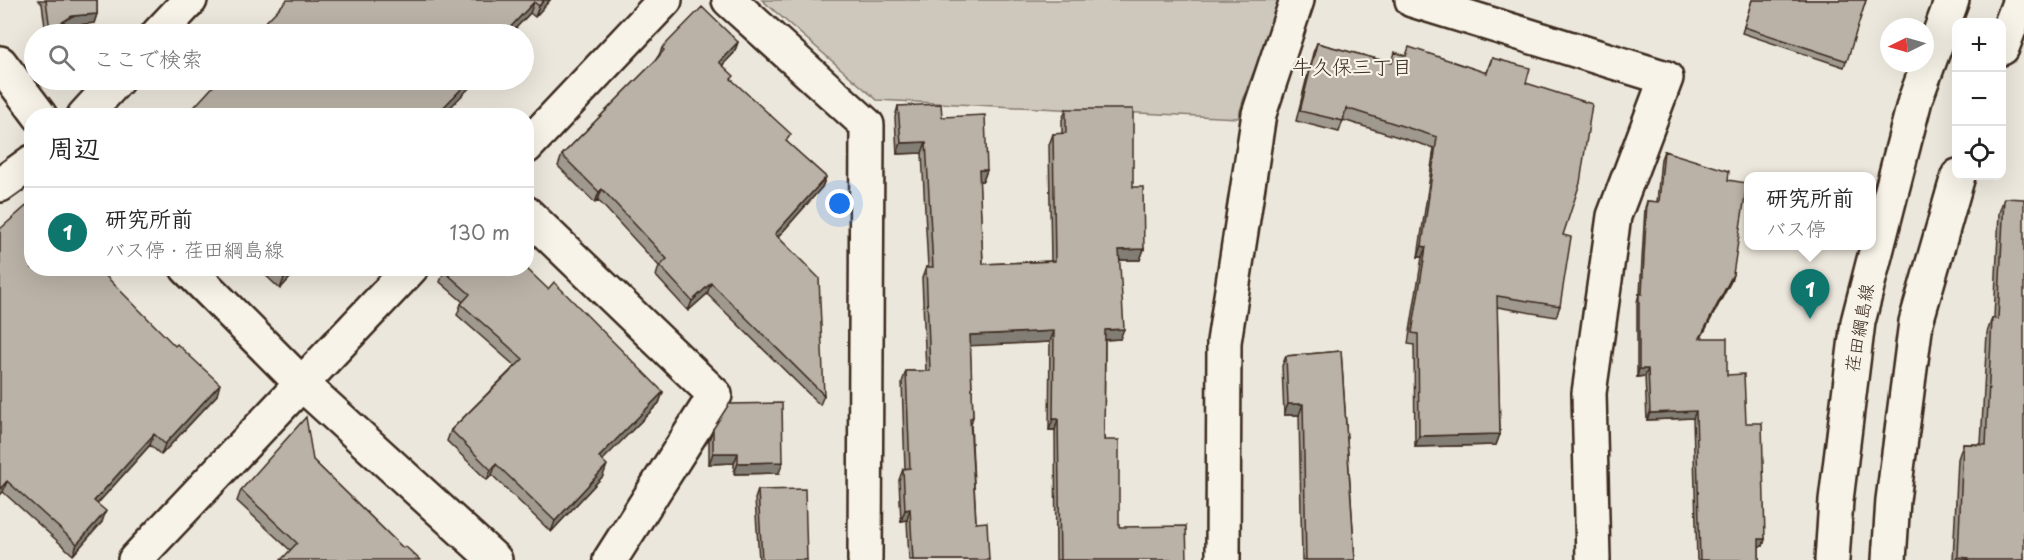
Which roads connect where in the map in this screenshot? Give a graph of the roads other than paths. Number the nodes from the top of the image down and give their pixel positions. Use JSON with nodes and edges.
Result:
{"nodes":[{"id":1,"x":190,"y":0,"type":"edge"},
{"id":2,"x":665,"y":0,"type":"edge"},
{"id":3,"x":729,"y":0,"type":"edge"},
{"id":4,"x":1297,"y":0,"type":"edge"},
{"id":5,"x":1412,"y":0,"type":"edge"},
{"id":6,"x":1952,"y":0,"type":"edge"},
{"id":7,"x":2020,"y":0,"type":"edge"},
{"id":8,"x":167,"y":24,"type":"edge"},
{"id":9,"x":2006,"y":35,"type":"edge"},
{"id":10,"x":0,"y":63,"type":"edge"},
{"id":11,"x":108,"y":90,"type":"edge"},
{"id":12,"x":34,"y":108,"type":"edge"},
{"id":13,"x":91,"y":108,"type":"edge"},
{"id":14,"x":534,"y":139,"type":"edge"},
{"id":15,"x":24,"y":168,"type":"edge"},
{"id":16,"x":1957,"y":180,"type":"edge"},
{"id":17,"x":0,"y":185,"type":"edge"},
{"id":18,"x":534,"y":221,"type":"edge"},
{"id":19,"x":195,"y":276,"type":"edge"},
{"id":20,"x":403,"y":276,"type":"edge"},
{"id":21,"x":302,"y":384,"type":"junction"},
{"id":22,"x":135,"y":560,"type":"edge"},
{"id":23,"x":495,"y":560,"type":"edge"},
{"id":24,"x":610,"y":560,"type":"edge"},
{"id":25,"x":865,"y":560,"type":"edge"},
{"id":26,"x":1223,"y":560,"type":"edge"},
{"id":27,"x":1593,"y":560,"type":"edge"},
{"id":28,"x":1832,"y":560,"type":"edge"},
{"id":29,"x":1889,"y":560,"type":"edge"}],
"edges":[{"from":1,"to":8,"type":"street"},
{"from":2,"to":14,"type":"street"},
{"from":3,"to":25,"type":"street"},
{"from":4,"to":26,"type":"street"},
{"from":5,"to":27,"type":"street"},
{"from":6,"to":28,"type":"street","name":"荏田綱島線"},
{"from":7,"to":9,"type":"street"},
{"from":10,"to":12,"type":"street"},
{"from":11,"to":13,"type":"street"},
{"from":15,"to":17,"type":"street"},
{"from":16,"to":29,"type":"street"},
{"from":18,"to":24,"type":"street"},
{"from":19,"to":21,"type":"street"},
{"from":20,"to":21,"type":"street"},
{"from":21,"to":22,"type":"street"},
{"from":21,"to":23,"type":"street"}]}
